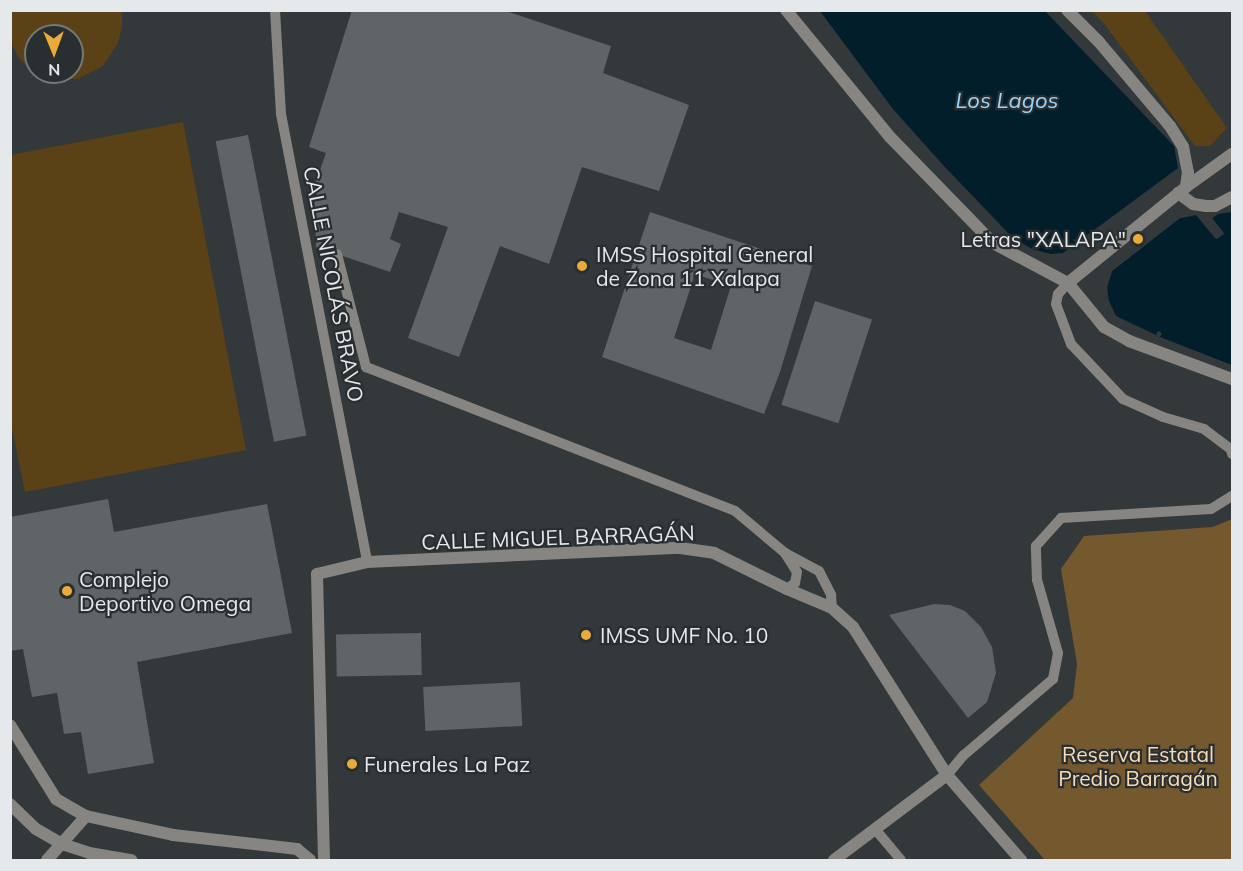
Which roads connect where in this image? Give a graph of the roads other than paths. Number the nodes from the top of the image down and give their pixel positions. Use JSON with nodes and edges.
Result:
{"nodes":[{"id":1,"x":275,"y":10,"type":"edge"},
{"id":2,"x":786,"y":10,"type":"edge"},
{"id":3,"x":1067,"y":10,"type":"edge"},
{"id":4,"x":1233,"y":154,"type":"edge"},
{"id":5,"x":1183,"y":189,"type":"junction"},
{"id":6,"x":1233,"y":197,"type":"edge"},
{"id":7,"x":337,"y":254,"type":"dead end"},
{"id":8,"x":1068,"y":283,"type":"junction"},
{"id":9,"x":1233,"y":379,"type":"edge"},
{"id":10,"x":1233,"y":454,"type":"edge"},
{"id":11,"x":1233,"y":496,"type":"edge"},
{"id":12,"x":785,"y":553,"type":"junction"},
{"id":13,"x":367,"y":562,"type":"junction"},
{"id":14,"x":786,"y":590,"type":"junction"},
{"id":15,"x":832,"y":608,"type":"junction"},
{"id":16,"x":10,"y":724,"type":"edge"},
{"id":17,"x":947,"y":775,"type":"junction"},
{"id":18,"x":10,"y":804,"type":"edge"},
{"id":19,"x":86,"y":816,"type":"junction"},
{"id":20,"x":875,"y":830,"type":"junction"},
{"id":21,"x":62,"y":844,"type":"junction"},
{"id":22,"x":47,"y":861,"type":"edge"},
{"id":23,"x":130,"y":861,"type":"edge"},
{"id":24,"x":310,"y":861,"type":"edge"},
{"id":25,"x":324,"y":861,"type":"edge"},
{"id":26,"x":834,"y":861,"type":"edge"},
{"id":27,"x":901,"y":861,"type":"edge"},
{"id":28,"x":1021,"y":861,"type":"edge"}],
"edges":[{"from":1,"to":13,"type":"lane","name":"CALLE NICOLÁS BRAVO"},
{"from":2,"to":8,"type":"street"},
{"from":3,"to":5,"type":"street"},
{"from":4,"to":5,"type":"street"},
{"from":5,"to":6,"type":"street"},
{"from":5,"to":8,"type":"street"},
{"from":7,"to":12,"type":"lane"},
{"from":8,"to":9,"type":"street"},
{"from":8,"to":10,"type":"lane"},
{"from":11,"to":17,"type":"lane"},
{"from":12,"to":14,"type":"lane"},
{"from":12,"to":15,"type":"lane"},
{"from":13,"to":14,"type":"street","name":"CALLE MIGUEL BARRAGÁN"},
{"from":13,"to":25,"type":"street","name":"CALLE MIGUEL BARRAGÁN"},
{"from":14,"to":15,"type":"street","name":"CALLE MIGUEL BARRAGÁN"},
{"from":15,"to":17,"type":"street","name":"CALLE MIGUEL BARRAGÁN"},
{"from":16,"to":19,"type":"street"},
{"from":17,"to":20,"type":"street"},
{"from":17,"to":28,"type":"street","name":"CALLE MIGUEL BARRAGÁN"},
{"from":18,"to":21,"type":"street"},
{"from":19,"to":21,"type":"street"},
{"from":19,"to":24,"type":"street"},
{"from":20,"to":26,"type":"street"},
{"from":20,"to":27,"type":"lane"},
{"from":21,"to":22,"type":"street"},
{"from":21,"to":23,"type":"street"}]}
